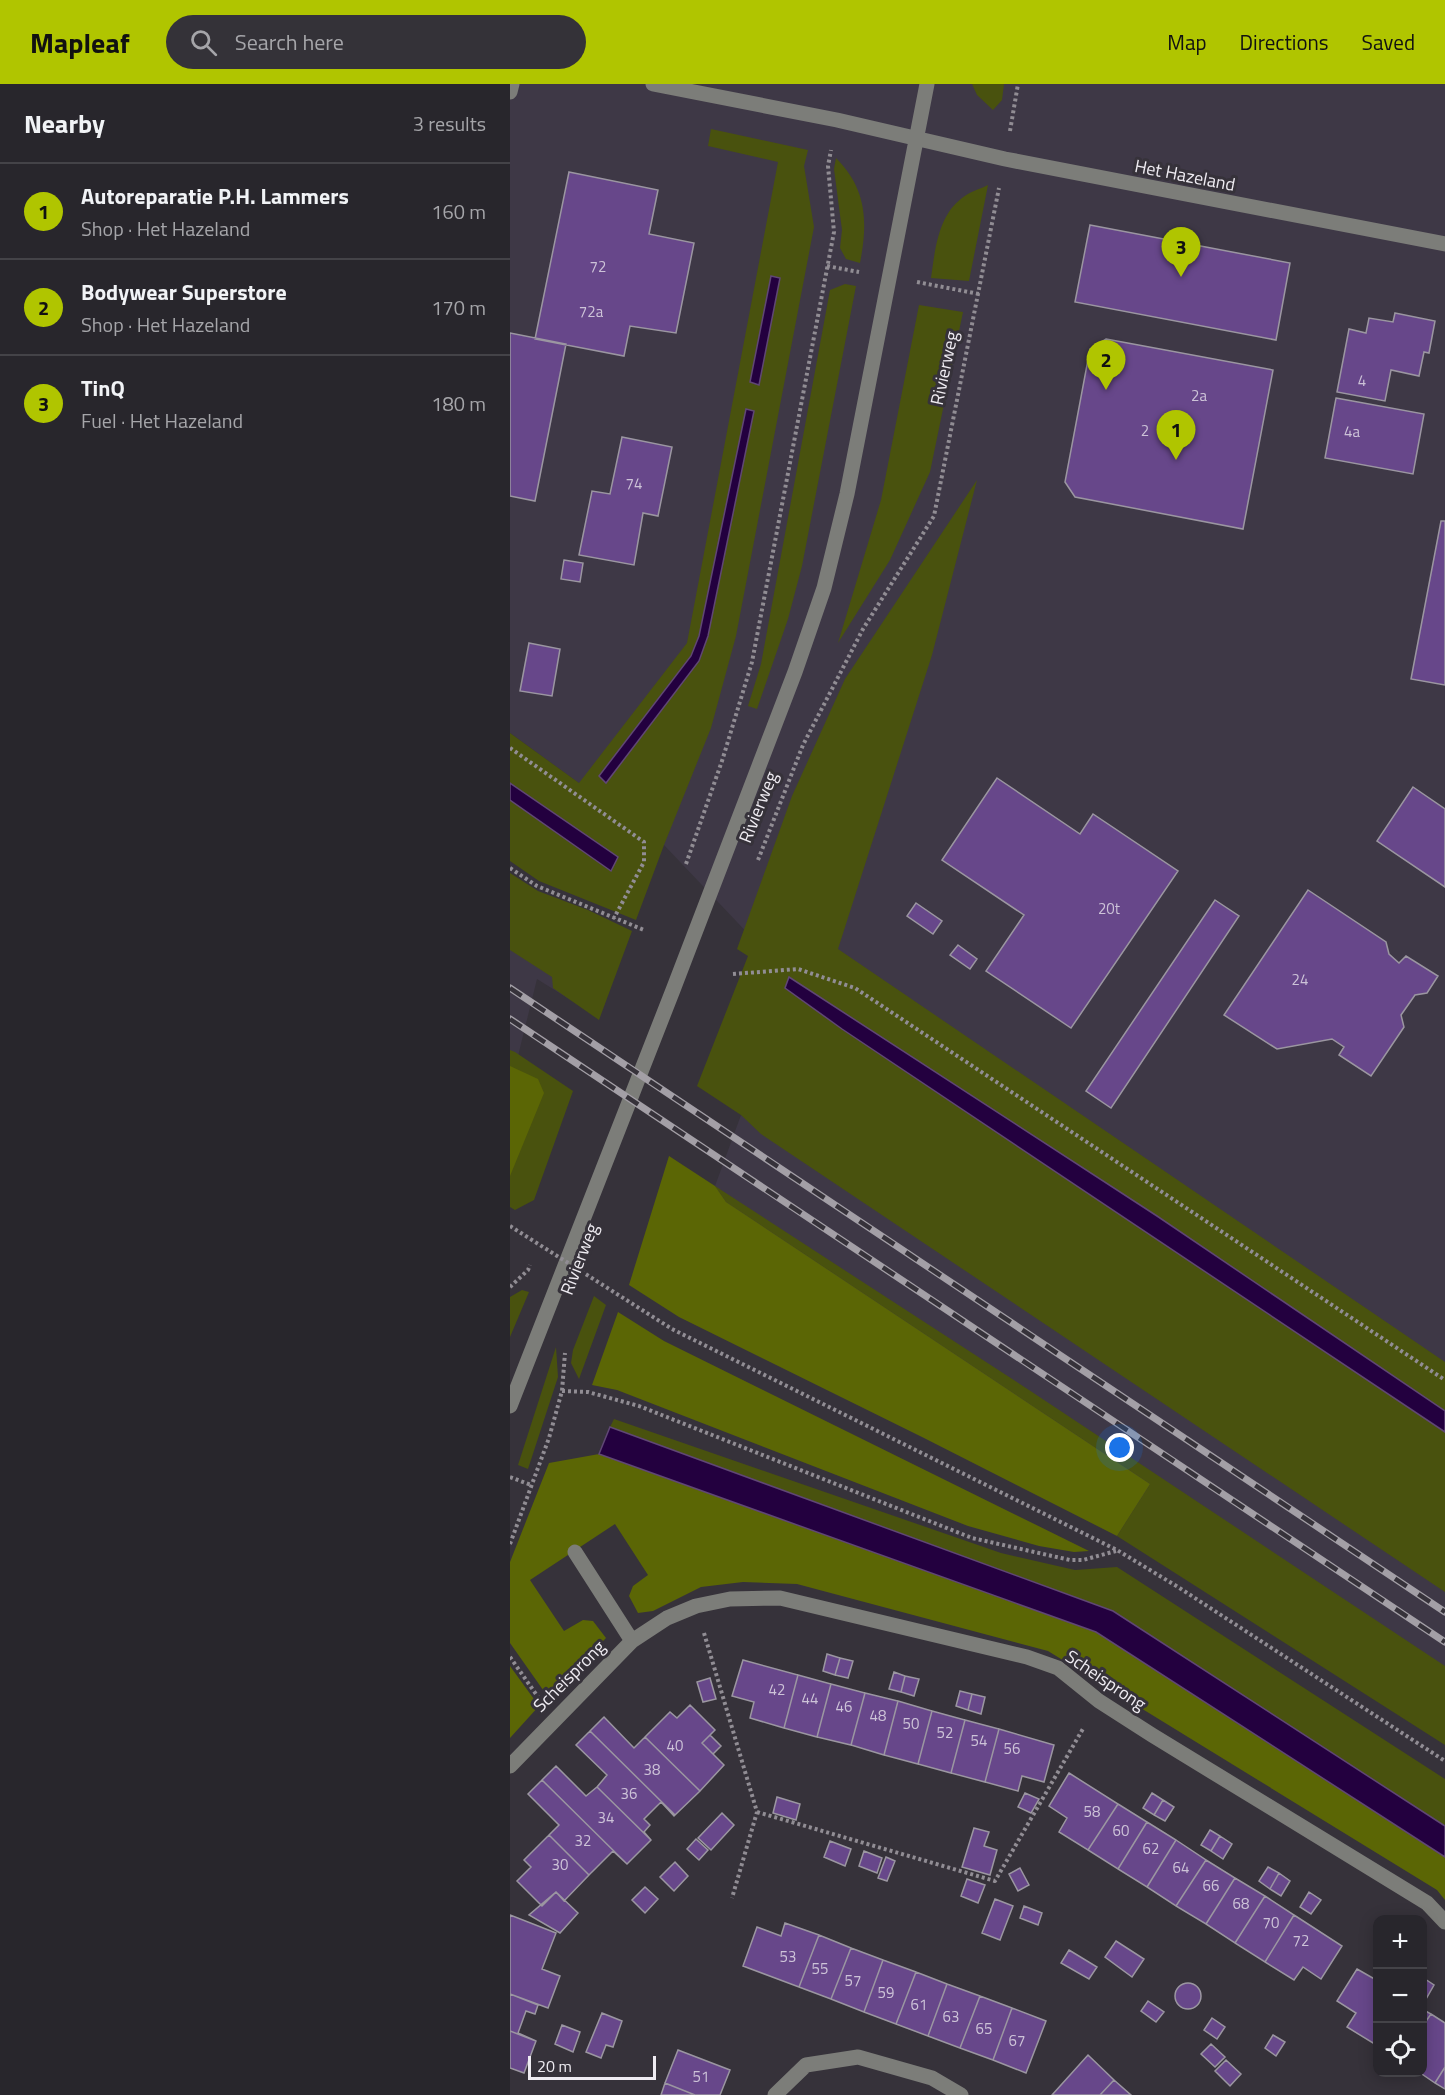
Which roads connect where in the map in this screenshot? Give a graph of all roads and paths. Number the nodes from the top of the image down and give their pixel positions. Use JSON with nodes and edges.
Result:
{"nodes":[{"id":1,"x":512,"y":84,"type":"edge"},
{"id":2,"x":653,"y":84,"type":"edge"},
{"id":3,"x":927,"y":84,"type":"edge"},
{"id":4,"x":1018,"y":84,"type":"edge"},
{"id":5,"x":510,"y":92,"type":"edge"},
{"id":6,"x":837,"y":120,"type":"junction"},
{"id":7,"x":918,"y":139,"type":"junction"},
{"id":8,"x":1005,"y":159,"type":"junction"},
{"id":9,"x":1445,"y":244,"type":"edge"},
{"id":10,"x":510,"y":748,"type":"edge"},
{"id":11,"x":510,"y":868,"type":"edge"},
{"id":12,"x":755,"y":868,"type":"dead end"},
{"id":13,"x":684,"y":870,"type":"dead end"},
{"id":14,"x":614,"y":918,"type":"junction"},
{"id":15,"x":644,"y":930,"type":"dead end"},
{"id":16,"x":733,"y":974,"type":"dead end"},
{"id":17,"x":510,"y":1226,"type":"edge"},
{"id":18,"x":541,"y":1239,"type":"dead end"},
{"id":19,"x":537,"y":1250,"type":"dead end"},
{"id":20,"x":532,"y":1260,"type":"dead end"},
{"id":21,"x":594,"y":1274,"type":"dead end"},
{"id":22,"x":590,"y":1284,"type":"dead end"},
{"id":23,"x":510,"y":1287,"type":"edge"},
{"id":24,"x":568,"y":1343,"type":"dead end"},
{"id":25,"x":1445,"y":1380,"type":"edge"},
{"id":26,"x":562,"y":1391,"type":"junction"},
{"id":27,"x":510,"y":1406,"type":"edge"},
{"id":28,"x":510,"y":1477,"type":"edge"},
{"id":29,"x":531,"y":1485,"type":"junction"},
{"id":30,"x":510,"y":1544,"type":"edge"},
{"id":31,"x":1116,"y":1551,"type":"junction"},
{"id":32,"x":575,"y":1552,"type":"dead end"},
{"id":33,"x":696,"y":1606,"type":"junction"},
{"id":34,"x":632,"y":1641,"type":"junction"},
{"id":35,"x":510,"y":1657,"type":"edge"},
{"id":36,"x":1099,"y":1701,"type":"junction"},
{"id":37,"x":554,"y":1719,"type":"junction"},
{"id":38,"x":1445,"y":1761,"type":"edge"},
{"id":39,"x":510,"y":1766,"type":"edge"},
{"id":40,"x":757,"y":1812,"type":"junction"},
{"id":41,"x":732,"y":1898,"type":"dead end"},
{"id":42,"x":1445,"y":1922,"type":"edge"},
{"id":43,"x":775,"y":2095,"type":"edge"},
{"id":44,"x":961,"y":2095,"type":"edge"}],
"edges":[{"from":1,"to":5,"type":"street"},
{"from":2,"to":6,"type":"street","name":"Het Hazeland"},
{"from":3,"to":7,"type":"street","name":"Rivierweg"},
{"from":4,"to":8,"type":"path","name":"Rivierweg"},
{"from":6,"to":7,"type":"street","name":"Het Hazeland"},
{"from":6,"to":13,"type":"path"},
{"from":7,"to":8,"type":"street","name":"Het Hazeland"},
{"from":7,"to":27,"type":"street","name":"Rivierweg"},
{"from":8,"to":9,"type":"street","name":"Het Hazeland"},
{"from":8,"to":12,"type":"path","name":"Rivierweg"},
{"from":10,"to":14,"type":"path"},
{"from":11,"to":14,"type":"path"},
{"from":14,"to":15,"type":"path"},
{"from":16,"to":25,"type":"path"},
{"from":17,"to":31,"type":"path","bridge":true},
{"from":18,"to":19,"type":"path"},
{"from":20,"to":23,"type":"path"},
{"from":21,"to":22,"type":"path","name":"Rivierweg"},
{"from":24,"to":26,"type":"path"},
{"from":26,"to":29,"type":"path"},
{"from":26,"to":31,"type":"path"},
{"from":28,"to":29,"type":"path"},
{"from":29,"to":30,"type":"path"},
{"from":31,"to":38,"type":"path"},
{"from":32,"to":34,"type":"street","name":"Scheisprong"},
{"from":33,"to":34,"type":"street","name":"Scheisprong"},
{"from":33,"to":36,"type":"street","name":"Scheisprong"},
{"from":33,"to":40,"type":"path"},
{"from":34,"to":37,"type":"street","name":"Scheisprong"},
{"from":35,"to":37,"type":"path"},
{"from":36,"to":40,"type":"path"},
{"from":36,"to":42,"type":"street","name":"Scheisprong"},
{"from":37,"to":39,"type":"street","name":"Scheisprong"},
{"from":40,"to":41,"type":"path"},
{"from":43,"to":44,"type":"street"}]}
